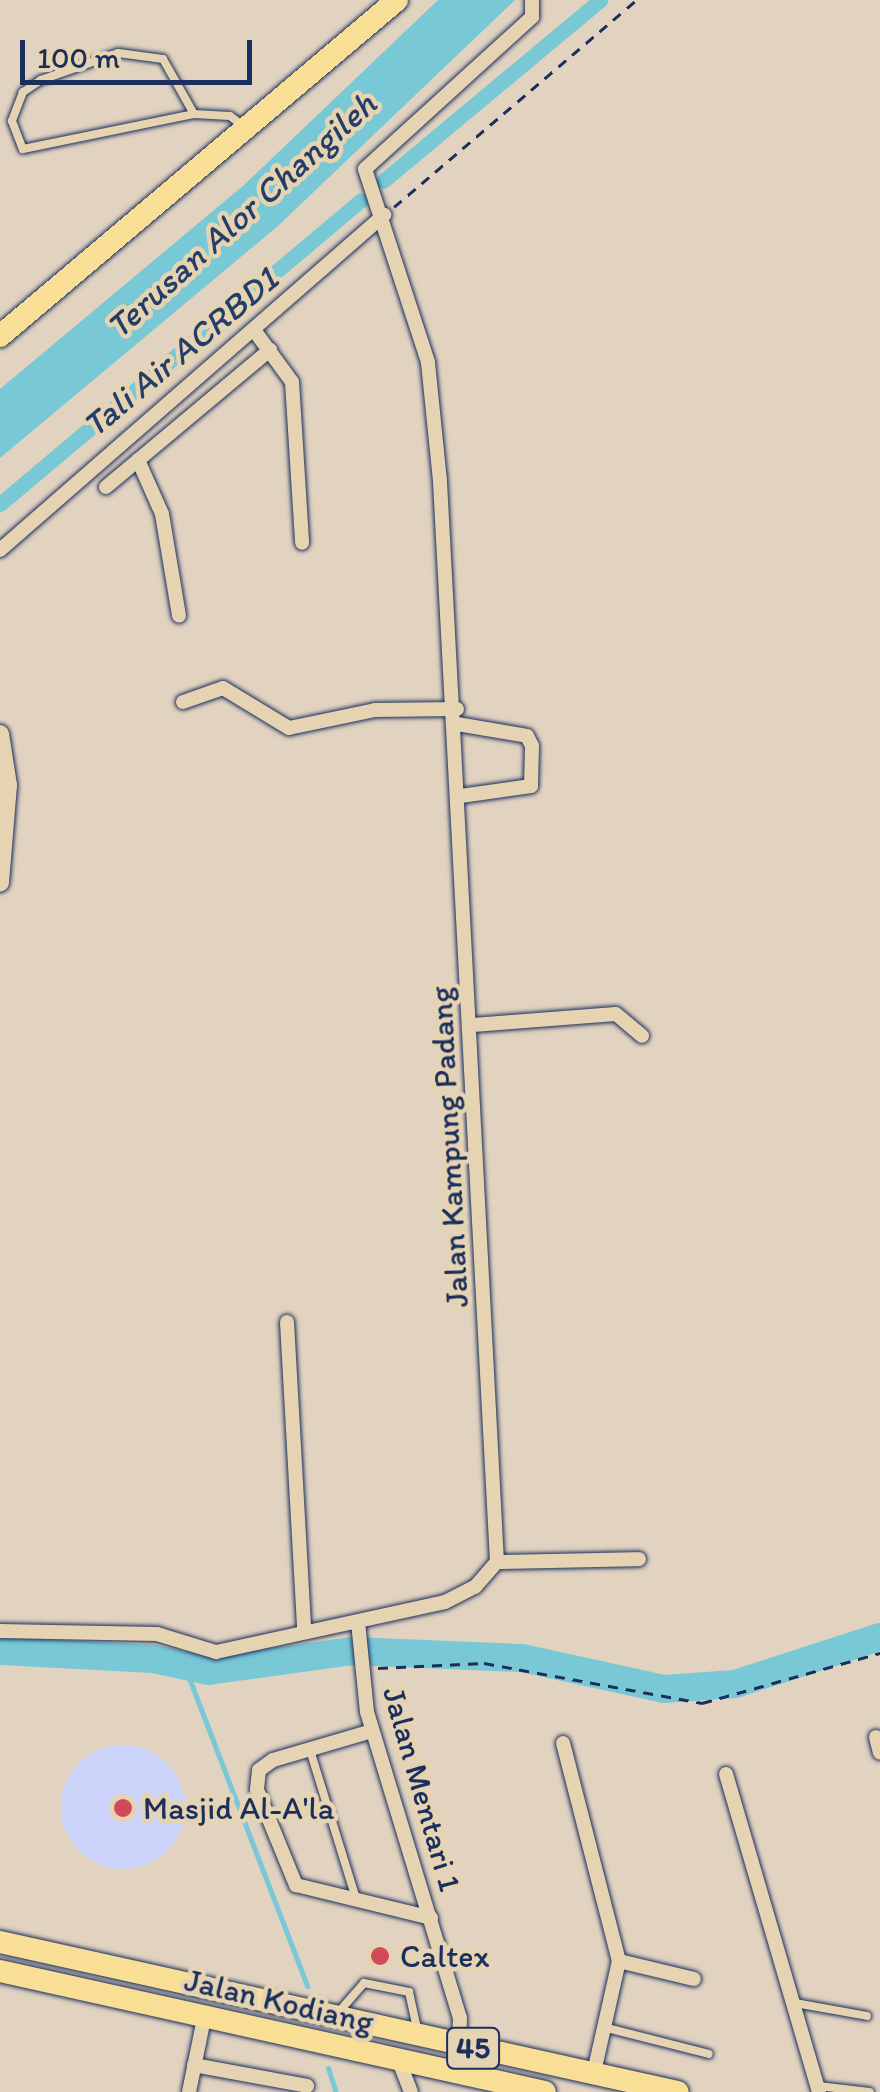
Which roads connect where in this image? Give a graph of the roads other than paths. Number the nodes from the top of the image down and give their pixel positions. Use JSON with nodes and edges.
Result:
{"nodes":[{"id":1,"x":398,"y":0,"type":"edge"},
{"id":2,"x":532,"y":0,"type":"edge"},
{"id":3,"x":194,"y":114,"type":"junction"},
{"id":4,"x":246,"y":128,"type":"junction"},
{"id":5,"x":384,"y":215,"type":"junction"},
{"id":6,"x":254,"y":330,"type":"junction"},
{"id":7,"x":0,"y":336,"type":"edge"},
{"id":8,"x":270,"y":350,"type":"junction"},
{"id":9,"x":138,"y":460,"type":"junction"},
{"id":10,"x":106,"y":487,"type":"dead end"},
{"id":11,"x":302,"y":542,"type":"dead end"},
{"id":12,"x":0,"y":550,"type":"edge"},
{"id":13,"x":179,"y":616,"type":"dead end"},
{"id":14,"x":183,"y":702,"type":"dead end"},
{"id":15,"x":457,"y":717,"type":"junction"},
{"id":16,"x":0,"y":734,"type":"edge"},
{"id":17,"x":460,"y":796,"type":"junction"},
{"id":18,"x":0,"y":883,"type":"edge"},
{"id":19,"x":472,"y":1025,"type":"junction"},
{"id":20,"x":642,"y":1036,"type":"dead end"},
{"id":21,"x":287,"y":1322,"type":"dead end"},
{"id":22,"x":639,"y":1560,"type":"dead end"},
{"id":23,"x":496,"y":1562,"type":"junction"},
{"id":24,"x":358,"y":1627,"type":"junction"},
{"id":25,"x":304,"y":1629,"type":"junction"},
{"id":26,"x":0,"y":1631,"type":"edge"},
{"id":27,"x":372,"y":1731,"type":"junction"},
{"id":28,"x":876,"y":1738,"type":"dead end"},
{"id":29,"x":563,"y":1744,"type":"dead end"},
{"id":30,"x":310,"y":1750,"type":"junction"},
{"id":31,"x":880,"y":1753,"type":"edge"},
{"id":32,"x":726,"y":1774,"type":"dead end"},
{"id":33,"x":356,"y":1900,"type":"junction"},
{"id":34,"x":430,"y":1918,"type":"junction"},
{"id":35,"x":0,"y":1942,"type":"edge"},
{"id":36,"x":618,"y":1961,"type":"junction"},
{"id":37,"x":0,"y":1970,"type":"edge"},
{"id":38,"x":694,"y":1979,"type":"dead end"},
{"id":39,"x":239,"y":1995,"type":"junction"},
{"id":40,"x":790,"y":2002,"type":"junction"},
{"id":41,"x":868,"y":2016,"type":"dead end"},
{"id":42,"x":334,"y":2017,"type":"junction"},
{"id":43,"x":204,"y":2018,"type":"junction"},
{"id":44,"x":240,"y":2024,"type":"junction"},
{"id":45,"x":603,"y":2027,"type":"junction"},
{"id":46,"x":418,"y":2037,"type":"junction"},
{"id":47,"x":459,"y":2045,"type":"junction"},
{"id":48,"x":710,"y":2054,"type":"dead end"},
{"id":49,"x":399,"y":2060,"type":"junction"},
{"id":50,"x":194,"y":2065,"type":"junction"},
{"id":51,"x":594,"y":2072,"type":"junction"},
{"id":52,"x":307,"y":2086,"type":"dead end"},
{"id":53,"x":819,"y":2089,"type":"edge"},
{"id":54,"x":188,"y":2092,"type":"edge"},
{"id":55,"x":411,"y":2092,"type":"edge"},
{"id":56,"x":545,"y":2092,"type":"edge"},
{"id":57,"x":678,"y":2092,"type":"edge"},
{"id":58,"x":870,"y":2092,"type":"edge"}],
"edges":[{"from":1,"to":4,"type":"main road"},
{"from":2,"to":5,"type":"street","name":"Jalan Kampung Padang"},
{"from":3,"to":3,"type":"lane"},
{"from":3,"to":4,"type":"lane"},
{"from":4,"to":7,"type":"main road"},
{"from":5,"to":6,"type":"street"},
{"from":5,"to":15,"type":"street","name":"Jalan Kampung Padang"},
{"from":6,"to":8,"type":"street"},
{"from":6,"to":12,"type":"street"},
{"from":8,"to":9,"type":"street"},
{"from":8,"to":11,"type":"street"},
{"from":9,"to":10,"type":"street"},
{"from":9,"to":13,"type":"street"},
{"from":14,"to":15,"type":"street"},
{"from":15,"to":17,"type":"street","name":"Jalan Kampung Padang"},
{"from":15,"to":17,"type":"street"},
{"from":16,"to":18,"type":"street"},
{"from":17,"to":19,"type":"street","name":"Jalan Kampung Padang"},
{"from":19,"to":20,"type":"street"},
{"from":19,"to":23,"type":"street","name":"Jalan Kampung Padang"},
{"from":21,"to":25,"type":"street"},
{"from":22,"to":23,"type":"street"},
{"from":23,"to":24,"type":"street"},
{"from":24,"to":25,"type":"street"},
{"from":24,"to":27,"type":"street","name":"Jalan Mentari 1"},
{"from":25,"to":26,"type":"street"},
{"from":27,"to":30,"type":"street"},
{"from":27,"to":34,"type":"street","name":"Jalan Mentari 1"},
{"from":28,"to":31,"type":"street"},
{"from":29,"to":36,"type":"street"},
{"from":30,"to":33,"type":"lane"},
{"from":30,"to":33,"type":"street"},
{"from":32,"to":40,"type":"street"},
{"from":33,"to":34,"type":"street"},
{"from":34,"to":47,"type":"street","name":"Jalan Mentari 1"},
{"from":35,"to":39,"type":"main road","number":"45"},
{"from":36,"to":38,"type":"street"},
{"from":36,"to":45,"type":"street"},
{"from":37,"to":43,"type":"main road","name":"Jalan Kodiang","number":"45"},
{"from":39,"to":42,"type":"main road","name":"Jalan Kodiang","number":"45"},
{"from":39,"to":44,"type":"main road"},
{"from":40,"to":41,"type":"lane"},
{"from":40,"to":53,"type":"street"},
{"from":42,"to":46,"type":"main road","name":"Jalan Kodiang","number":"45"},
{"from":42,"to":46,"type":"lane"},
{"from":43,"to":44,"type":"main road","name":"Jalan Kodiang","number":"45"},
{"from":43,"to":50,"type":"street"},
{"from":44,"to":49,"type":"main road","name":"Jalan Kodiang","number":"45"},
{"from":45,"to":48,"type":"lane"},
{"from":45,"to":51,"type":"street"},
{"from":46,"to":47,"type":"main road","name":"Jalan Kodiang","number":"45"},
{"from":47,"to":51,"type":"main road","name":"Jalan Kodiang","number":"45"},
{"from":49,"to":55,"type":"street"},
{"from":49,"to":56,"type":"main road","name":"Jalan Kodiang","number":"45"},
{"from":50,"to":52,"type":"street"},
{"from":50,"to":54,"type":"street"},
{"from":51,"to":57,"type":"main road","name":"Jalan Kodiang","number":"45"},
{"from":53,"to":58,"type":"lane"}]}
